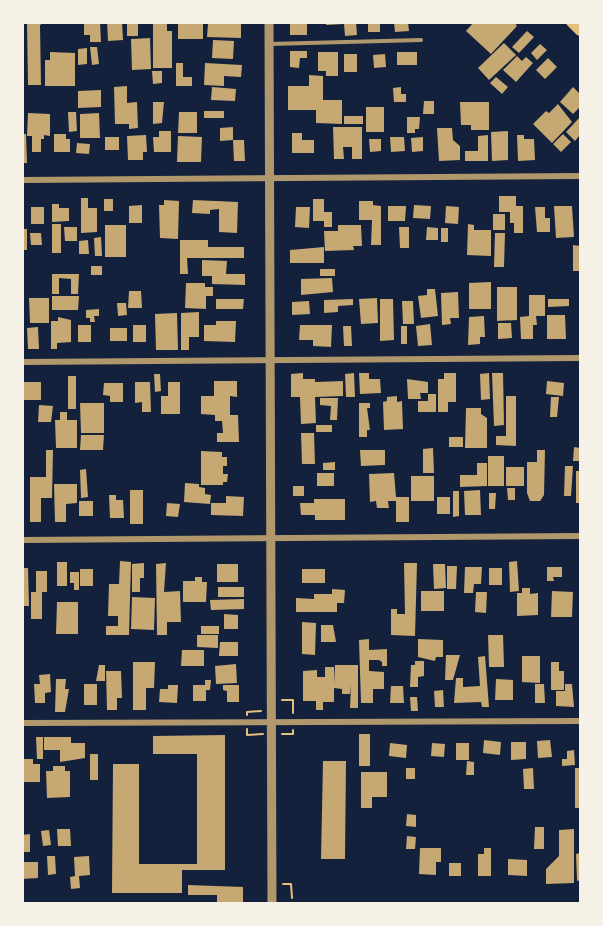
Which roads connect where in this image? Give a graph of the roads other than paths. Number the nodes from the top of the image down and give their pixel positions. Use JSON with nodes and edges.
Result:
{"nodes":[{"id":1,"x":269,"y":22,"type":"edge"},
{"id":2,"x":572,"y":22,"type":"edge"},
{"id":3,"x":580,"y":32,"type":"edge"},
{"id":4,"x":421,"y":40,"type":"dead end"},
{"id":5,"x":269,"y":44,"type":"junction"},
{"id":6,"x":580,"y":176,"type":"edge"},
{"id":7,"x":268,"y":178,"type":"junction"},
{"id":8,"x":22,"y":180,"type":"edge"},
{"id":9,"x":270,"y":358,"type":"junction"},
{"id":10,"x":580,"y":358,"type":"edge"},
{"id":11,"x":22,"y":362,"type":"edge"},
{"id":12,"x":580,"y":536,"type":"edge"},
{"id":13,"x":270,"y":537,"type":"junction"},
{"id":14,"x":22,"y":540,"type":"edge"},
{"id":15,"x":580,"y":721,"type":"edge"},
{"id":16,"x":271,"y":722,"type":"junction"},
{"id":17,"x":22,"y":723,"type":"edge"},
{"id":18,"x":272,"y":903,"type":"edge"}],
"edges":[{"from":1,"to":5,"type":"street"},
{"from":2,"to":3,"type":"main road"},
{"from":4,"to":5,"type":"lane"},
{"from":5,"to":7,"type":"street"},
{"from":6,"to":7,"type":"street"},
{"from":7,"to":8,"type":"street"},
{"from":7,"to":9,"type":"street"},
{"from":9,"to":10,"type":"street"},
{"from":9,"to":11,"type":"street"},
{"from":9,"to":13,"type":"street"},
{"from":12,"to":13,"type":"street"},
{"from":13,"to":14,"type":"street"},
{"from":13,"to":16,"type":"street"},
{"from":15,"to":16,"type":"street"},
{"from":16,"to":17,"type":"street"},
{"from":16,"to":18,"type":"street"}]}
